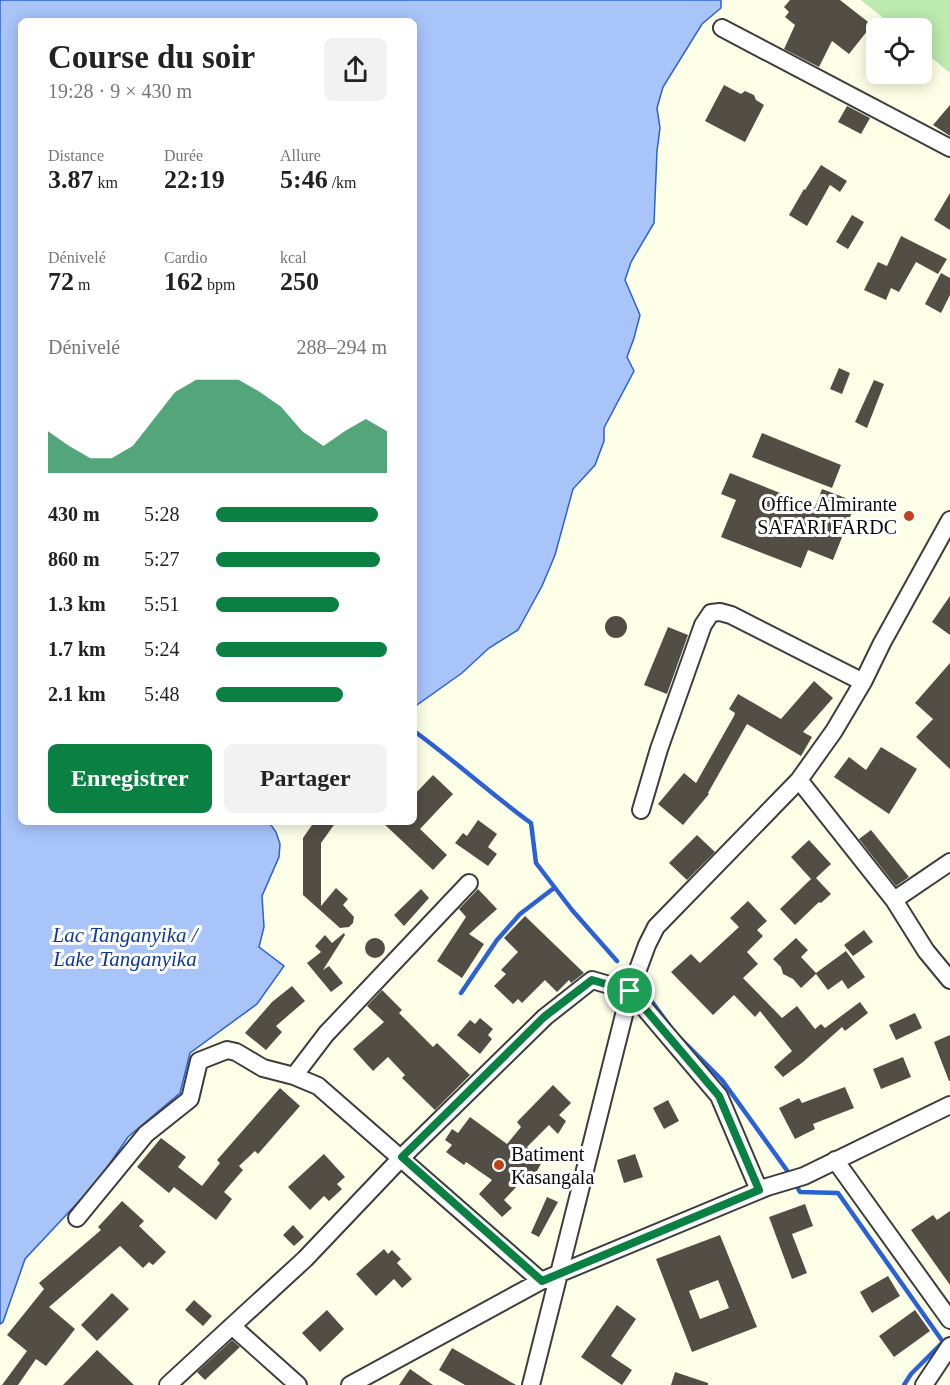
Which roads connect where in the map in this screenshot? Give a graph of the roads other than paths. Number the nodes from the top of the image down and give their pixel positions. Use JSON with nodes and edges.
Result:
{"nodes":[{"id":1,"x":722,"y":28,"type":"dead end"},
{"id":2,"x":950,"y":148,"type":"edge"},
{"id":3,"x":950,"y":520,"type":"edge"},
{"id":4,"x":863,"y":682,"type":"junction"},
{"id":5,"x":799,"y":780,"type":"junction"},
{"id":6,"x":641,"y":810,"type":"dead end"},
{"id":7,"x":950,"y":862,"type":"edge"},
{"id":8,"x":469,"y":883,"type":"dead end"},
{"id":9,"x":894,"y":900,"type":"junction"},
{"id":10,"x":950,"y":980,"type":"edge"},
{"id":11,"x":630,"y":991,"type":"junction"},
{"id":12,"x":294,"y":1076,"type":"junction"},
{"id":13,"x":950,"y":1105,"type":"edge"},
{"id":14,"x":402,"y":1157,"type":"junction"},
{"id":15,"x":834,"y":1160,"type":"junction"},
{"id":16,"x":763,"y":1189,"type":"junction"},
{"id":17,"x":77,"y":1218,"type":"dead end"},
{"id":18,"x":560,"y":1275,"type":"junction"},
{"id":19,"x":542,"y":1281,"type":"junction"},
{"id":20,"x":950,"y":1320,"type":"edge"},
{"id":21,"x":232,"y":1326,"type":"junction"},
{"id":22,"x":950,"y":1346,"type":"edge"},
{"id":23,"x":168,"y":1385,"type":"edge"},
{"id":24,"x":298,"y":1385,"type":"edge"},
{"id":25,"x":351,"y":1385,"type":"edge"},
{"id":26,"x":531,"y":1385,"type":"edge"},
{"id":27,"x":924,"y":1385,"type":"edge"}],
"edges":[{"from":1,"to":2,"type":"street"},
{"from":3,"to":4,"type":"street"},
{"from":4,"to":5,"type":"street"},
{"from":4,"to":6,"type":"street"},
{"from":5,"to":9,"type":"street"},
{"from":5,"to":11,"type":"street"},
{"from":7,"to":9,"type":"street"},
{"from":8,"to":12,"type":"street"},
{"from":9,"to":10,"type":"street"},
{"from":11,"to":14,"type":"street"},
{"from":11,"to":16,"type":"street"},
{"from":11,"to":18,"type":"street"},
{"from":12,"to":14,"type":"street"},
{"from":12,"to":17,"type":"street"},
{"from":13,"to":15,"type":"street"},
{"from":14,"to":19,"type":"street"},
{"from":14,"to":21,"type":"street"},
{"from":15,"to":16,"type":"street"},
{"from":15,"to":20,"type":"street"},
{"from":16,"to":18,"type":"street"},
{"from":18,"to":19,"type":"street"},
{"from":18,"to":26,"type":"street"},
{"from":19,"to":25,"type":"street"},
{"from":21,"to":23,"type":"street"},
{"from":21,"to":24,"type":"street"},
{"from":22,"to":27,"type":"street"}]}
